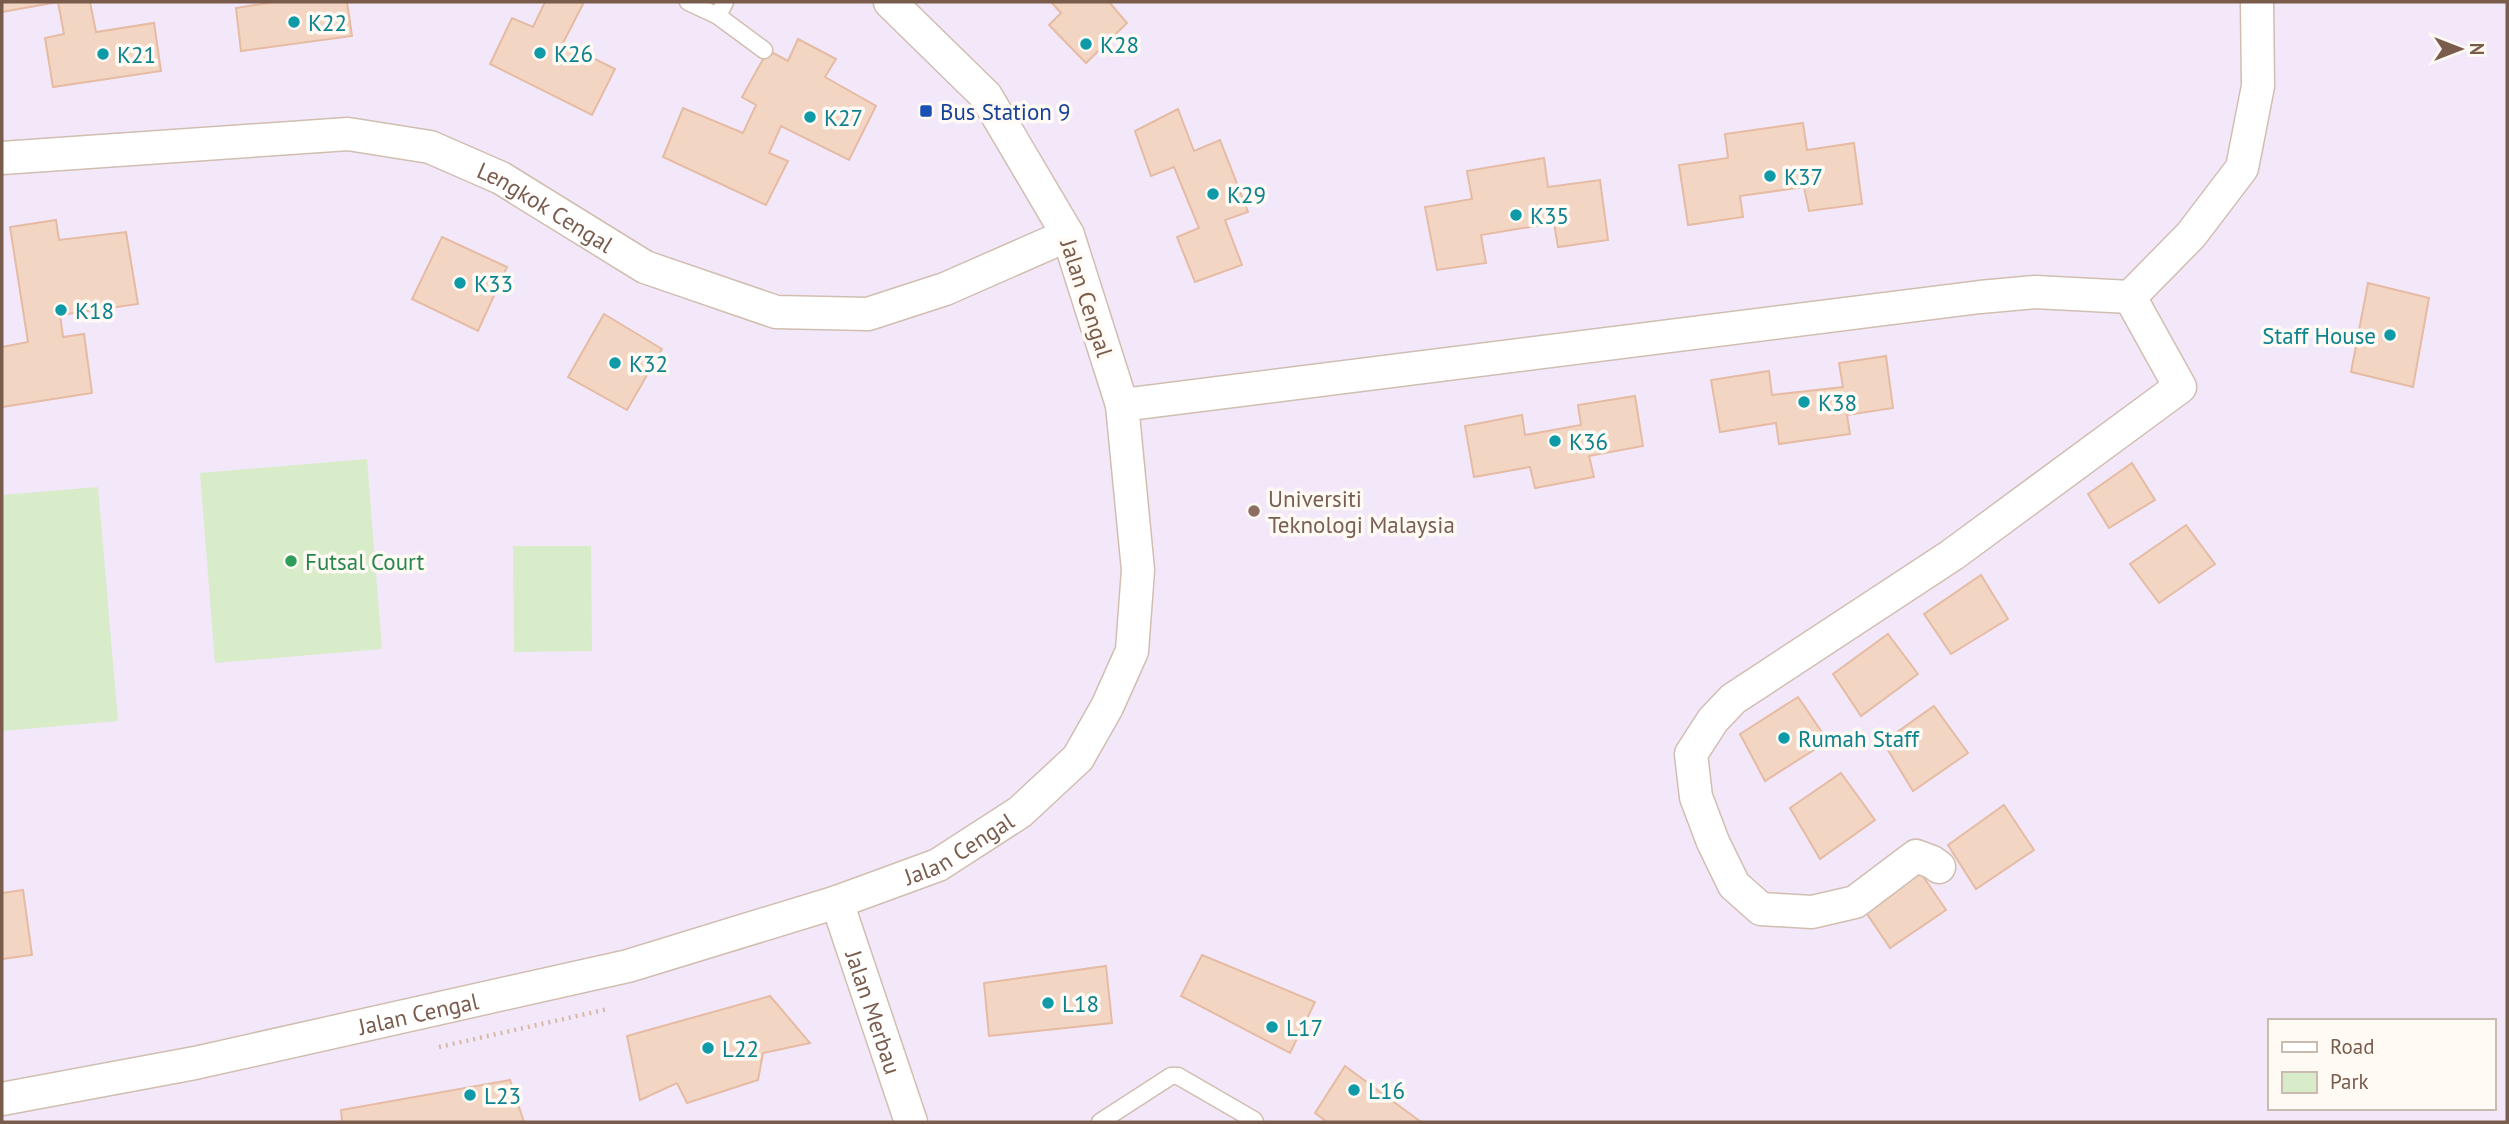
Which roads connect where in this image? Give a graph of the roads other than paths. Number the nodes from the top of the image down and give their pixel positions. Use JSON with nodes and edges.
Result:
{"nodes":[{"id":1,"x":688,"y":2,"type":"edge"},
{"id":2,"x":890,"y":2,"type":"edge"},
{"id":3,"x":2257,"y":2,"type":"edge"},
{"id":4,"x":722,"y":9,"type":"edge"},
{"id":5,"x":764,"y":50,"type":"dead end"},
{"id":6,"x":2,"y":158,"type":"edge"},
{"id":7,"x":1068,"y":235,"type":"junction"},
{"id":8,"x":2130,"y":297,"type":"junction"},
{"id":9,"x":1122,"y":405,"type":"junction"},
{"id":10,"x":1939,"y":867,"type":"dead end"},
{"id":11,"x":837,"y":902,"type":"junction"},
{"id":12,"x":2,"y":1099,"type":"edge"},
{"id":13,"x":911,"y":1122,"type":"edge"},
{"id":14,"x":1100,"y":1122,"type":"edge"},
{"id":15,"x":1255,"y":1122,"type":"edge"}],
"edges":[{"from":1,"to":4,"type":"lane"},
{"from":2,"to":7,"type":"street","name":"Jalan Cengal"},
{"from":3,"to":8,"type":"street"},
{"from":4,"to":5,"type":"lane"},
{"from":6,"to":7,"type":"street","name":"Lengkok Cengal"},
{"from":7,"to":9,"type":"street","name":"Jalan Cengal"},
{"from":8,"to":9,"type":"street"},
{"from":8,"to":10,"type":"street"},
{"from":9,"to":11,"type":"street","name":"Jalan Cengal"},
{"from":11,"to":12,"type":"street","name":"Jalan Cengal"},
{"from":11,"to":13,"type":"street","name":"Jalan Merbau"},
{"from":14,"to":15,"type":"lane"}]}
